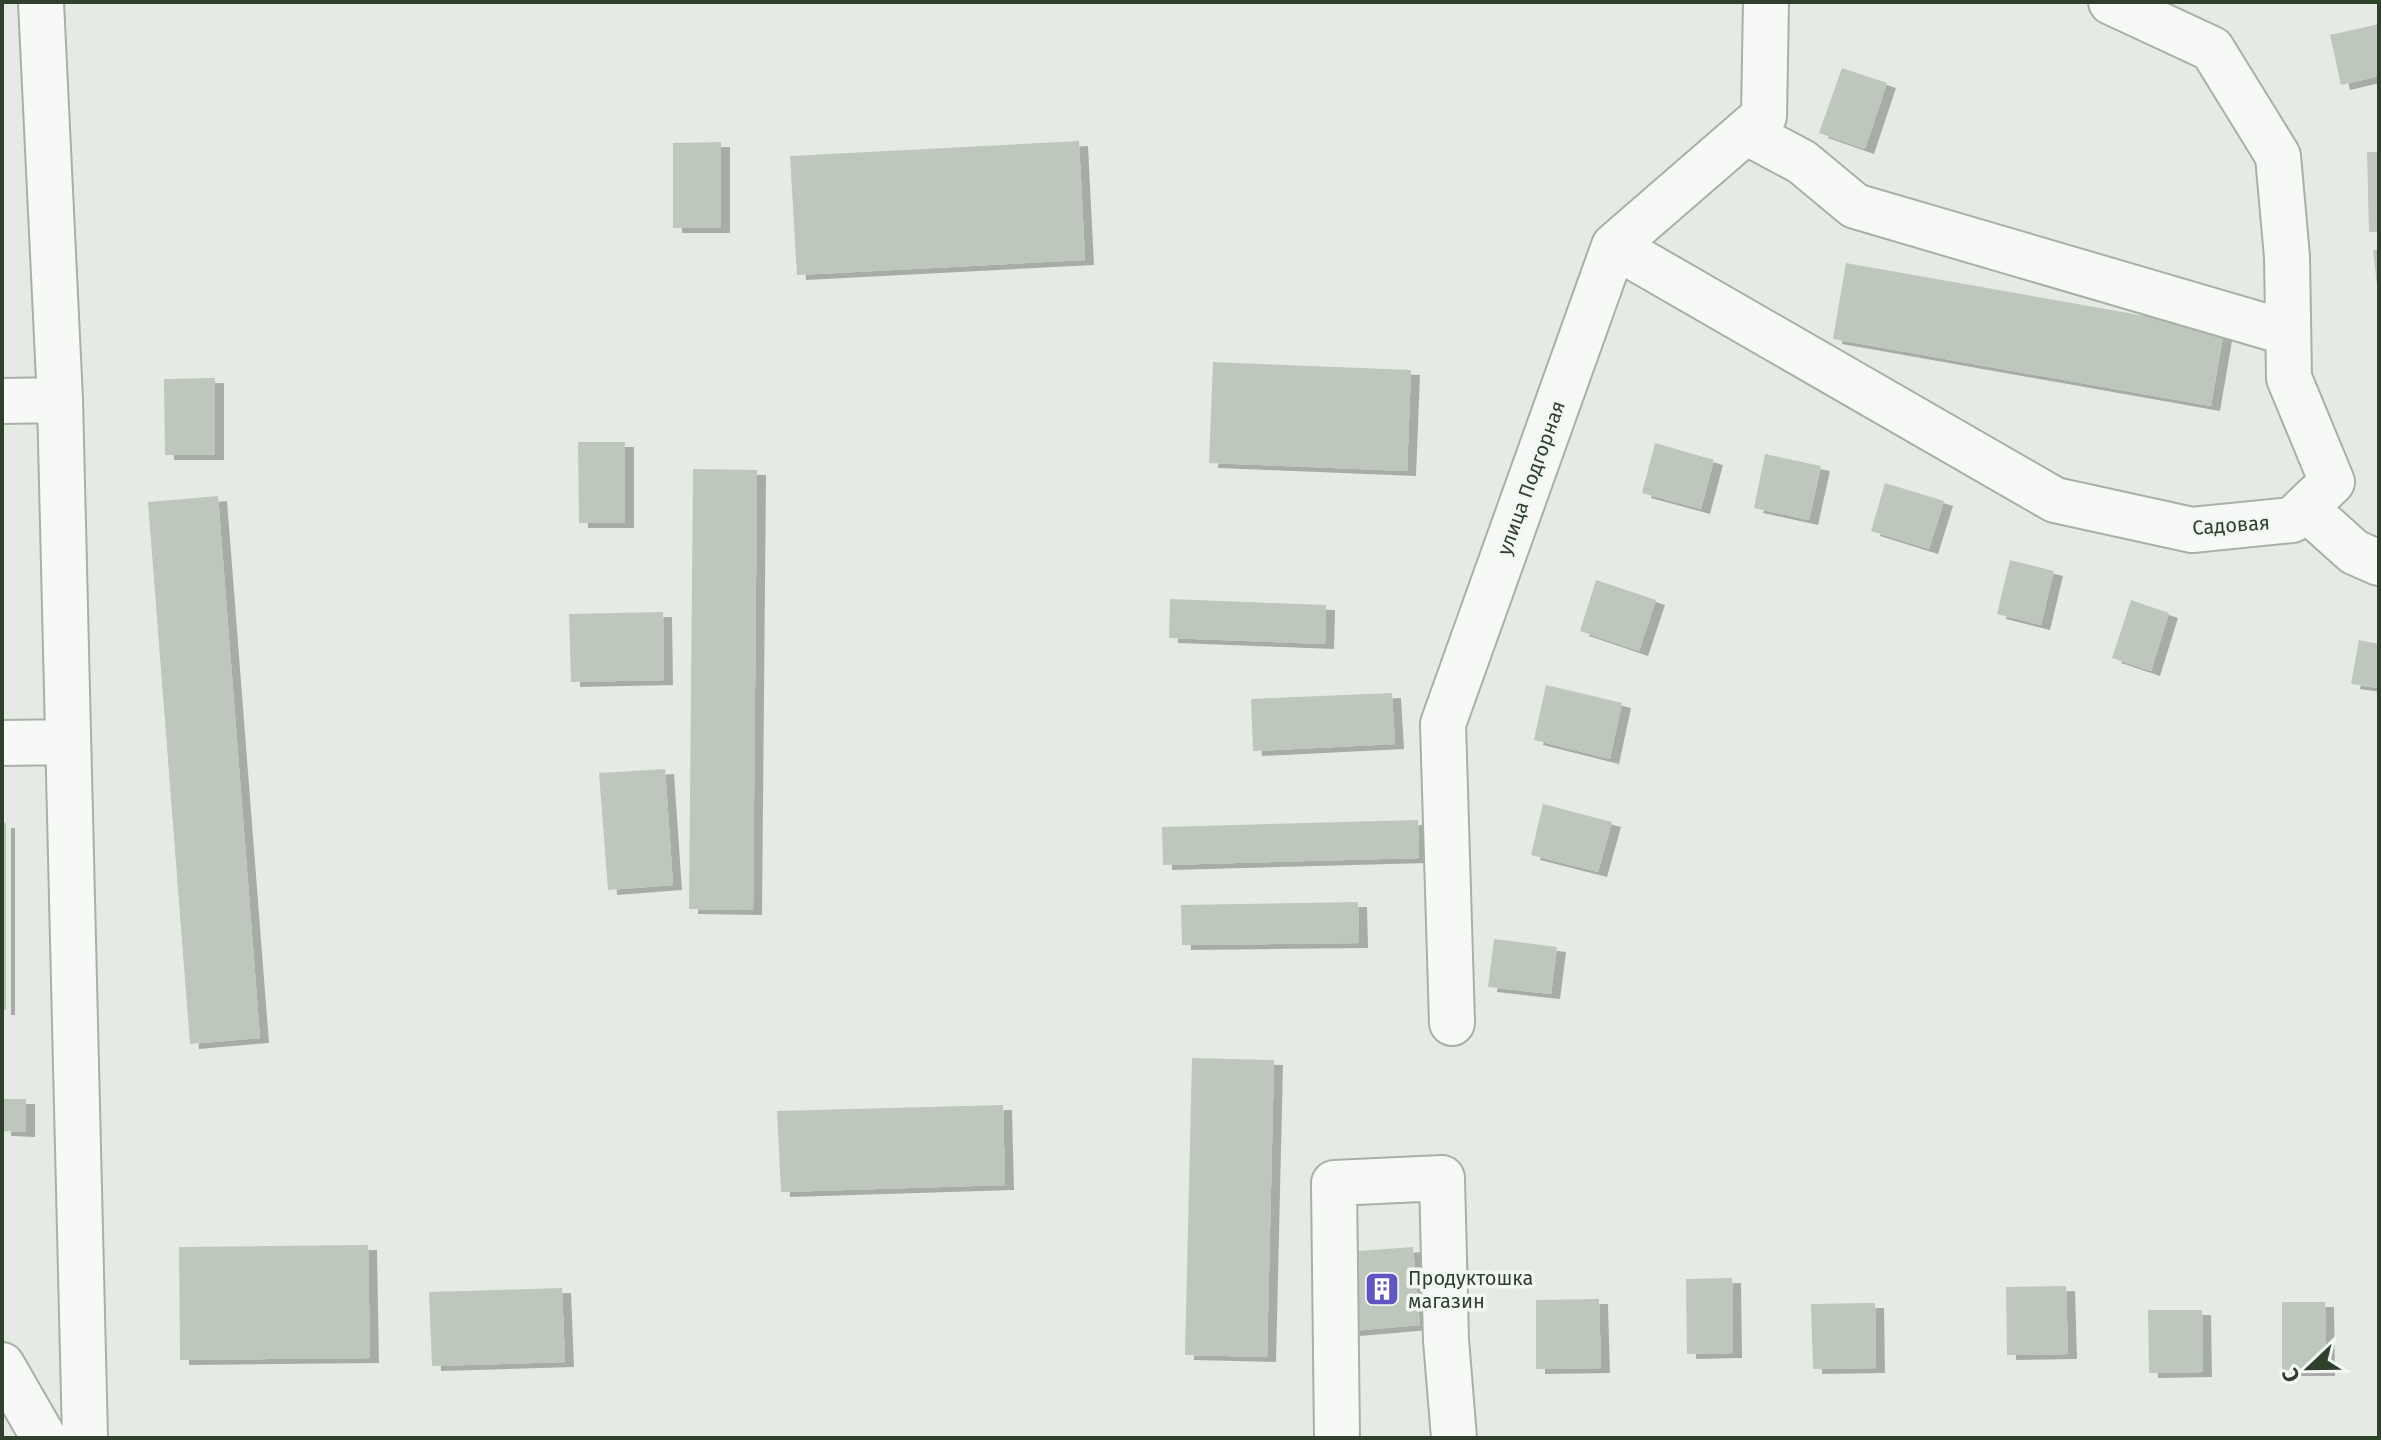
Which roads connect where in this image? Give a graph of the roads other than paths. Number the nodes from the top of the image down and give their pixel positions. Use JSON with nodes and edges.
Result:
{"nodes":[{"id":1,"x":41,"y":2,"type":"edge"},
{"id":2,"x":1766,"y":2,"type":"edge"},
{"id":3,"x":2111,"y":2,"type":"edge"},
{"id":4,"x":1746,"y":132,"type":"junction"},
{"id":5,"x":1614,"y":246,"type":"junction"},
{"id":6,"x":2288,"y":333,"type":"junction"},
{"id":7,"x":60,"y":400,"type":"junction"},
{"id":8,"x":2,"y":401,"type":"edge"},
{"id":9,"x":2305,"y":508,"type":"junction"},
{"id":10,"x":2367,"y":557,"type":"edge"},
{"id":11,"x":68,"y":742,"type":"junction"},
{"id":12,"x":2,"y":743,"type":"edge"},
{"id":13,"x":1452,"y":1023,"type":"dead end"},
{"id":14,"x":2,"y":1365,"type":"edge"},
{"id":15,"x":44,"y":1438,"type":"edge"},
{"id":16,"x":85,"y":1438,"type":"edge"},
{"id":17,"x":1337,"y":1438,"type":"edge"},
{"id":18,"x":1454,"y":1438,"type":"edge"}],
"edges":[{"from":1,"to":7,"type":"street"},
{"from":2,"to":4,"type":"street","name":"улица Подгорная"},
{"from":3,"to":6,"type":"street","name":"Садовая"},
{"from":4,"to":5,"type":"street","name":"улица Подгорная"},
{"from":4,"to":6,"type":"street"},
{"from":5,"to":9,"type":"street","name":"Садовая"},
{"from":5,"to":13,"type":"street","name":"улица Подгорная"},
{"from":6,"to":9,"type":"street","name":"Садовая"},
{"from":7,"to":8,"type":"street"},
{"from":7,"to":11,"type":"street"},
{"from":9,"to":10,"type":"street"},
{"from":11,"to":12,"type":"street"},
{"from":11,"to":16,"type":"street"},
{"from":14,"to":15,"type":"street"},
{"from":17,"to":18,"type":"street"}]}
